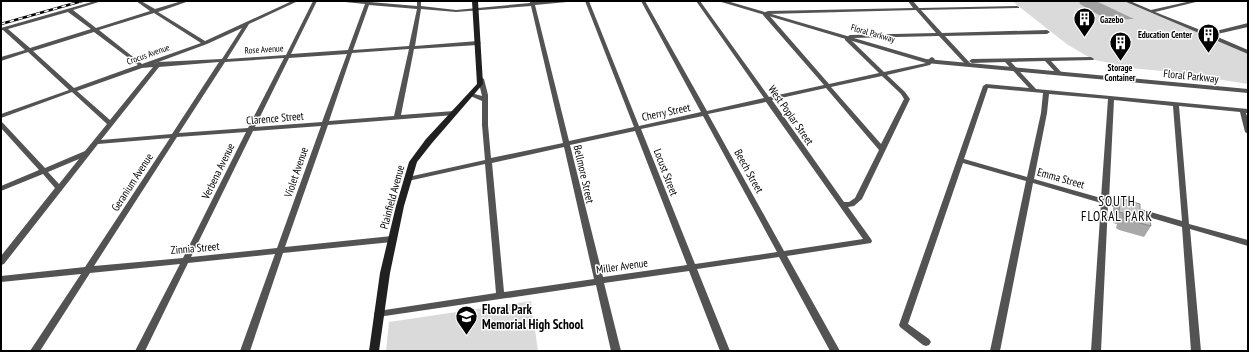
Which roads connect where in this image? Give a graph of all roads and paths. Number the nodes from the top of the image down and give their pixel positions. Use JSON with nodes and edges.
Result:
{"nodes":[{"id":1,"x":100,"y":1,"type":"edge"},
{"id":2,"x":138,"y":1,"type":"edge"},
{"id":3,"x":187,"y":1,"type":"edge"},
{"id":4,"x":296,"y":1,"type":"edge"},
{"id":5,"x":315,"y":1,"type":"edge"},
{"id":6,"x":345,"y":1,"type":"edge"},
{"id":7,"x":419,"y":1,"type":"edge"},
{"id":8,"x":475,"y":1,"type":"edge"},
{"id":9,"x":567,"y":1,"type":"edge"},
{"id":10,"x":587,"y":1,"type":"edge"},
{"id":11,"x":643,"y":1,"type":"edge"},
{"id":12,"x":698,"y":1,"type":"edge"},
{"id":13,"x":721,"y":1,"type":"edge"},
{"id":14,"x":910,"y":1,"type":"edge"},
{"id":15,"x":1126,"y":1,"type":"edge"},
{"id":16,"x":1198,"y":1,"type":"edge"},
{"id":17,"x":368,"y":2,"type":"edge"},
{"id":18,"x":732,"y":2,"type":"edge"},
{"id":19,"x":532,"y":3,"type":"edge"},
{"id":20,"x":1017,"y":7,"type":"dead end"},
{"id":21,"x":418,"y":8,"type":"junction"},
{"id":22,"x":918,"y":9,"type":"junction"},
{"id":23,"x":69,"y":10,"type":"junction"},
{"id":24,"x":155,"y":11,"type":"junction"},
{"id":25,"x":476,"y":12,"type":"junction"},
{"id":26,"x":1151,"y":12,"type":"junction"},
{"id":27,"x":766,"y":13,"type":"junction"},
{"id":28,"x":247,"y":24,"type":"junction"},
{"id":29,"x":1248,"y":25,"type":"edge"},
{"id":30,"x":3,"y":29,"type":"edge"},
{"id":31,"x":95,"y":30,"type":"junction"},
{"id":32,"x":1047,"y":32,"type":"dead end"},
{"id":33,"x":940,"y":34,"type":"junction"},
{"id":34,"x":1207,"y":35,"type":"junction"},
{"id":35,"x":849,"y":37,"type":"junction"},
{"id":36,"x":238,"y":38,"type":"junction"},
{"id":37,"x":214,"y":40,"type":"junction"},
{"id":38,"x":206,"y":43,"type":"junction"},
{"id":39,"x":478,"y":43,"type":"junction"},
{"id":40,"x":412,"y":47,"type":"junction"},
{"id":41,"x":29,"y":50,"type":"junction"},
{"id":42,"x":350,"y":52,"type":"junction"},
{"id":43,"x":1248,"y":52,"type":"edge"},
{"id":44,"x":288,"y":56,"type":"junction"},
{"id":45,"x":164,"y":58,"type":"junction"},
{"id":46,"x":1,"y":59,"type":"edge"},
{"id":47,"x":1091,"y":59,"type":"dead end"},
{"id":48,"x":224,"y":60,"type":"junction"},
{"id":49,"x":1047,"y":60,"type":"junction"},
{"id":50,"x":930,"y":62,"type":"junction"},
{"id":51,"x":1008,"y":62,"type":"junction"},
{"id":52,"x":969,"y":63,"type":"junction"},
{"id":53,"x":157,"y":65,"type":"junction"},
{"id":54,"x":142,"y":66,"type":"junction"},
{"id":55,"x":1014,"y":68,"type":"junction"},
{"id":56,"x":1059,"y":73,"type":"junction"},
{"id":57,"x":884,"y":74,"type":"junction"},
{"id":58,"x":481,"y":79,"type":"junction"},
{"id":59,"x":828,"y":87,"type":"junction"},
{"id":60,"x":74,"y":90,"type":"junction"},
{"id":61,"x":1034,"y":90,"type":"junction"},
{"id":62,"x":1046,"y":92,"type":"junction"},
{"id":63,"x":1248,"y":92,"type":"edge"},
{"id":64,"x":471,"y":96,"type":"junction"},
{"id":65,"x":1111,"y":98,"type":"junction"},
{"id":66,"x":484,"y":100,"type":"junction"},
{"id":67,"x":768,"y":100,"type":"junction"},
{"id":68,"x":1176,"y":104,"type":"junction"},
{"id":69,"x":1246,"y":111,"type":"edge"},
{"id":70,"x":454,"y":114,"type":"junction"},
{"id":71,"x":705,"y":114,"type":"junction"},
{"id":72,"x":1,"y":116,"type":"edge"},
{"id":73,"x":397,"y":118,"type":"junction"},
{"id":74,"x":1,"y":124,"type":"edge"},
{"id":75,"x":111,"y":124,"type":"junction"},
{"id":76,"x":324,"y":124,"type":"junction"},
{"id":77,"x":638,"y":129,"type":"junction"},
{"id":78,"x":250,"y":130,"type":"junction"},
{"id":79,"x":1248,"y":132,"type":"edge"},
{"id":80,"x":174,"y":136,"type":"junction"},
{"id":81,"x":97,"y":142,"type":"junction"},
{"id":82,"x":566,"y":145,"type":"junction"},
{"id":83,"x":882,"y":149,"type":"junction"},
{"id":84,"x":87,"y":153,"type":"junction"},
{"id":85,"x":960,"y":160,"type":"junction"},
{"id":86,"x":489,"y":162,"type":"junction"},
{"id":87,"x":42,"y":172,"type":"junction"},
{"id":88,"x":408,"y":179,"type":"junction"},
{"id":89,"x":1030,"y":180,"type":"junction"},
{"id":90,"x":1,"y":189,"type":"edge"},
{"id":91,"x":60,"y":189,"type":"junction"},
{"id":92,"x":1105,"y":202,"type":"junction"},
{"id":93,"x":842,"y":205,"type":"junction"},
{"id":94,"x":1186,"y":225,"type":"junction"},
{"id":95,"x":392,"y":239,"type":"junction"},
{"id":96,"x":868,"y":241,"type":"joint"},
{"id":97,"x":1248,"y":243,"type":"edge"},
{"id":98,"x":280,"y":250,"type":"junction"},
{"id":99,"x":782,"y":254,"type":"junction"},
{"id":100,"x":186,"y":260,"type":"junction"},
{"id":101,"x":1,"y":262,"type":"edge"},
{"id":102,"x":692,"y":267,"type":"junction"},
{"id":103,"x":88,"y":270,"type":"junction"},
{"id":104,"x":1,"y":279,"type":"edge"},
{"id":105,"x":599,"y":281,"type":"junction"},
{"id":106,"x":500,"y":295,"type":"junction"},
{"id":107,"x":378,"y":314,"type":"junction"},
{"id":108,"x":926,"y":342,"type":"dead end"},
{"id":109,"x":36,"y":351,"type":"edge"},
{"id":110,"x":140,"y":351,"type":"edge"},
{"id":111,"x":245,"y":351,"type":"edge"},
{"id":112,"x":374,"y":351,"type":"edge"},
{"id":113,"x":616,"y":351,"type":"edge"},
{"id":114,"x":724,"y":351,"type":"edge"},
{"id":115,"x":835,"y":351,"type":"edge"},
{"id":116,"x":995,"y":351,"type":"edge"},
{"id":117,"x":1096,"y":351,"type":"edge"},
{"id":118,"x":1196,"y":351,"type":"edge"}],
"edges":[{"from":1,"to":23,"type":"street"},
{"from":2,"to":24,"type":"street"},
{"from":3,"to":24,"type":"street"},
{"from":4,"to":28,"type":"street","name":"Crocus Avenue"},
{"from":5,"to":44,"type":"street","name":"Verbena Avenue"},
{"from":6,"to":17,"type":"street"},
{"from":7,"to":21,"type":"street"},
{"from":8,"to":25,"type":"main road"},
{"from":9,"to":19,"type":"street"},
{"from":10,"to":77,"type":"street","name":"Locust Street"},
{"from":11,"to":71,"type":"street","name":"Beech Street"},
{"from":12,"to":67,"type":"street","name":"West Poplar Street"},
{"from":13,"to":18,"type":"street","name":"Floral Parkway"},
{"from":14,"to":22,"type":"street"},
{"from":15,"to":26,"type":"street"},
{"from":16,"to":26,"type":"street"},
{"from":17,"to":21,"type":"street"},
{"from":17,"to":42,"type":"street","name":"Violet Avenue"},
{"from":18,"to":27,"type":"street","name":"Floral Parkway"},
{"from":19,"to":25,"type":"street"},
{"from":19,"to":82,"type":"street","name":"Bellmore Street"},
{"from":20,"to":22,"type":"street"},
{"from":21,"to":25,"type":"street"},
{"from":21,"to":40,"type":"street"},
{"from":22,"to":27,"type":"street"},
{"from":22,"to":33,"type":"street"},
{"from":23,"to":30,"type":"street"},
{"from":23,"to":31,"type":"street"},
{"from":24,"to":31,"type":"street"},
{"from":24,"to":38,"type":"street"},
{"from":25,"to":39,"type":"main road"},
{"from":26,"to":34,"type":"street"},
{"from":27,"to":35,"type":"street","name":"Floral Parkway"},
{"from":27,"to":59,"type":"street"},
{"from":28,"to":36,"type":"street","name":"Geranium Avenue"},
{"from":28,"to":37,"type":"street","name":"Crocus Avenue"},
{"from":29,"to":34,"type":"street"},
{"from":30,"to":41,"type":"street"},
{"from":31,"to":41,"type":"street"},
{"from":31,"to":54,"type":"street"},
{"from":32,"to":33,"type":"street"},
{"from":33,"to":35,"type":"street"},
{"from":33,"to":52,"type":"street"},
{"from":34,"to":43,"type":"street"},
{"from":35,"to":50,"type":"street","name":"Floral Parkway"},
{"from":35,"to":57,"type":"street"},
{"from":36,"to":37,"type":"street"},
{"from":36,"to":48,"type":"street","name":"Geranium Avenue"},
{"from":37,"to":38,"type":"street","name":"Crocus Avenue"},
{"from":38,"to":45,"type":"street","name":"Crocus Avenue"},
{"from":39,"to":40,"type":"street","name":"Rose Avenue"},
{"from":39,"to":58,"type":"main road"},
{"from":40,"to":42,"type":"street","name":"Rose Avenue"},
{"from":40,"to":73,"type":"street"},
{"from":41,"to":46,"type":"street"},
{"from":41,"to":60,"type":"street"},
{"from":42,"to":44,"type":"street","name":"Rose Avenue"},
{"from":42,"to":76,"type":"street","name":"Violet Avenue"},
{"from":44,"to":48,"type":"street","name":"Rose Avenue"},
{"from":44,"to":78,"type":"street","name":"Verbena Avenue"},
{"from":45,"to":53,"type":"street"},
{"from":45,"to":54,"type":"street","name":"Crocus Avenue"},
{"from":47,"to":49,"type":"street"},
{"from":48,"to":53,"type":"street","name":"Rose Avenue"},
{"from":48,"to":80,"type":"street","name":"Geranium Avenue"},
{"from":49,"to":51,"type":"street"},
{"from":49,"to":56,"type":"street"},
{"from":50,"to":52,"type":"street","name":"Floral Parkway"},
{"from":50,"to":57,"type":"street","name":"Cherry Street"},
{"from":51,"to":52,"type":"street"},
{"from":51,"to":55,"type":"street"},
{"from":52,"to":55,"type":"street","name":"Floral Parkway"},
{"from":53,"to":54,"type":"street","name":"Rose Avenue"},
{"from":53,"to":75,"type":"street"},
{"from":54,"to":60,"type":"street","name":"Crocus Avenue"},
{"from":55,"to":56,"type":"street","name":"Floral Parkway"},
{"from":55,"to":61,"type":"street"},
{"from":56,"to":63,"type":"street","name":"Floral Parkway"},
{"from":57,"to":59,"type":"street","name":"Cherry Street"},
{"from":57,"to":83,"type":"street"},
{"from":58,"to":64,"type":"main road","name":"Plainfield Avenue"},
{"from":58,"to":66,"type":"street"},
{"from":59,"to":67,"type":"street","name":"Cherry Street"},
{"from":59,"to":83,"type":"street"},
{"from":60,"to":72,"type":"street","name":"Crocus Avenue"},
{"from":60,"to":75,"type":"street"},
{"from":61,"to":62,"type":"street"},
{"from":61,"to":85,"type":"street"},
{"from":62,"to":65,"type":"street"},
{"from":62,"to":89,"type":"street"},
{"from":64,"to":66,"type":"street"},
{"from":64,"to":70,"type":"main road","name":"Plainfield Avenue"},
{"from":65,"to":68,"type":"street"},
{"from":65,"to":92,"type":"street"},
{"from":66,"to":86,"type":"street"},
{"from":67,"to":71,"type":"street","name":"Cherry Street"},
{"from":67,"to":93,"type":"street","name":"West Poplar Street"},
{"from":68,"to":69,"type":"street"},
{"from":68,"to":94,"type":"street"},
{"from":69,"to":79,"type":"street"},
{"from":70,"to":73,"type":"street","name":"Clarence Street"},
{"from":70,"to":88,"type":"main road","name":"Plainfield Avenue"},
{"from":71,"to":77,"type":"street","name":"Cherry Street"},
{"from":71,"to":99,"type":"street","name":"Beech Street"},
{"from":73,"to":76,"type":"street","name":"Clarence Street"},
{"from":74,"to":87,"type":"street"},
{"from":75,"to":81,"type":"street"},
{"from":76,"to":78,"type":"street","name":"Clarence Street"},
{"from":76,"to":98,"type":"street","name":"Violet Avenue"},
{"from":77,"to":82,"type":"street","name":"Cherry Street"},
{"from":77,"to":102,"type":"street","name":"Locust Street"},
{"from":78,"to":80,"type":"street","name":"Clarence Street"},
{"from":78,"to":100,"type":"street","name":"Verbena Avenue"},
{"from":80,"to":81,"type":"street","name":"Clarence Street"},
{"from":80,"to":103,"type":"street","name":"Geranium Avenue"},
{"from":81,"to":84,"type":"street"},
{"from":82,"to":86,"type":"street","name":"Cherry Street"},
{"from":82,"to":105,"type":"street","name":"Bellmore Street"},
{"from":83,"to":93,"type":"street"},
{"from":84,"to":87,"type":"street"},
{"from":84,"to":91,"type":"street"},
{"from":85,"to":89,"type":"street","name":"Emma Street"},
{"from":85,"to":108,"type":"street"},
{"from":86,"to":88,"type":"street","name":"Cherry Street"},
{"from":86,"to":106,"type":"street"},
{"from":87,"to":90,"type":"street"},
{"from":87,"to":91,"type":"street"},
{"from":88,"to":95,"type":"main road","name":"Plainfield Avenue"},
{"from":89,"to":92,"type":"street","name":"Emma Street"},
{"from":89,"to":116,"type":"street"},
{"from":91,"to":101,"type":"street"},
{"from":92,"to":94,"type":"street","name":"Emma Street"},
{"from":92,"to":117,"type":"street"},
{"from":93,"to":96,"type":"street","name":"West Poplar Street"},
{"from":94,"to":97,"type":"street","name":"Emma Street"},
{"from":94,"to":118,"type":"street"},
{"from":95,"to":98,"type":"street","name":"Zinnia Street"},
{"from":95,"to":107,"type":"main road","name":"Plainfield Avenue"},
{"from":96,"to":99,"type":"street","name":"Miller Avenue"},
{"from":98,"to":100,"type":"street","name":"Zinnia Street"},
{"from":98,"to":111,"type":"street","name":"Violet Avenue"},
{"from":99,"to":102,"type":"street","name":"Miller Avenue"},
{"from":99,"to":115,"type":"street","name":"Beech Street"},
{"from":100,"to":103,"type":"street","name":"Zinnia Street"},
{"from":100,"to":110,"type":"street","name":"Verbena Avenue"},
{"from":102,"to":105,"type":"street","name":"Miller Avenue"},
{"from":102,"to":114,"type":"street","name":"Locust Street"},
{"from":103,"to":104,"type":"street","name":"Zinnia Street"},
{"from":103,"to":109,"type":"street","name":"Geranium Avenue"},
{"from":105,"to":106,"type":"street","name":"Miller Avenue"},
{"from":105,"to":113,"type":"street","name":"Bellmore Street"},
{"from":106,"to":107,"type":"street","name":"Miller Avenue"},
{"from":107,"to":112,"type":"main road","name":"Plainfield Avenue"}]}
